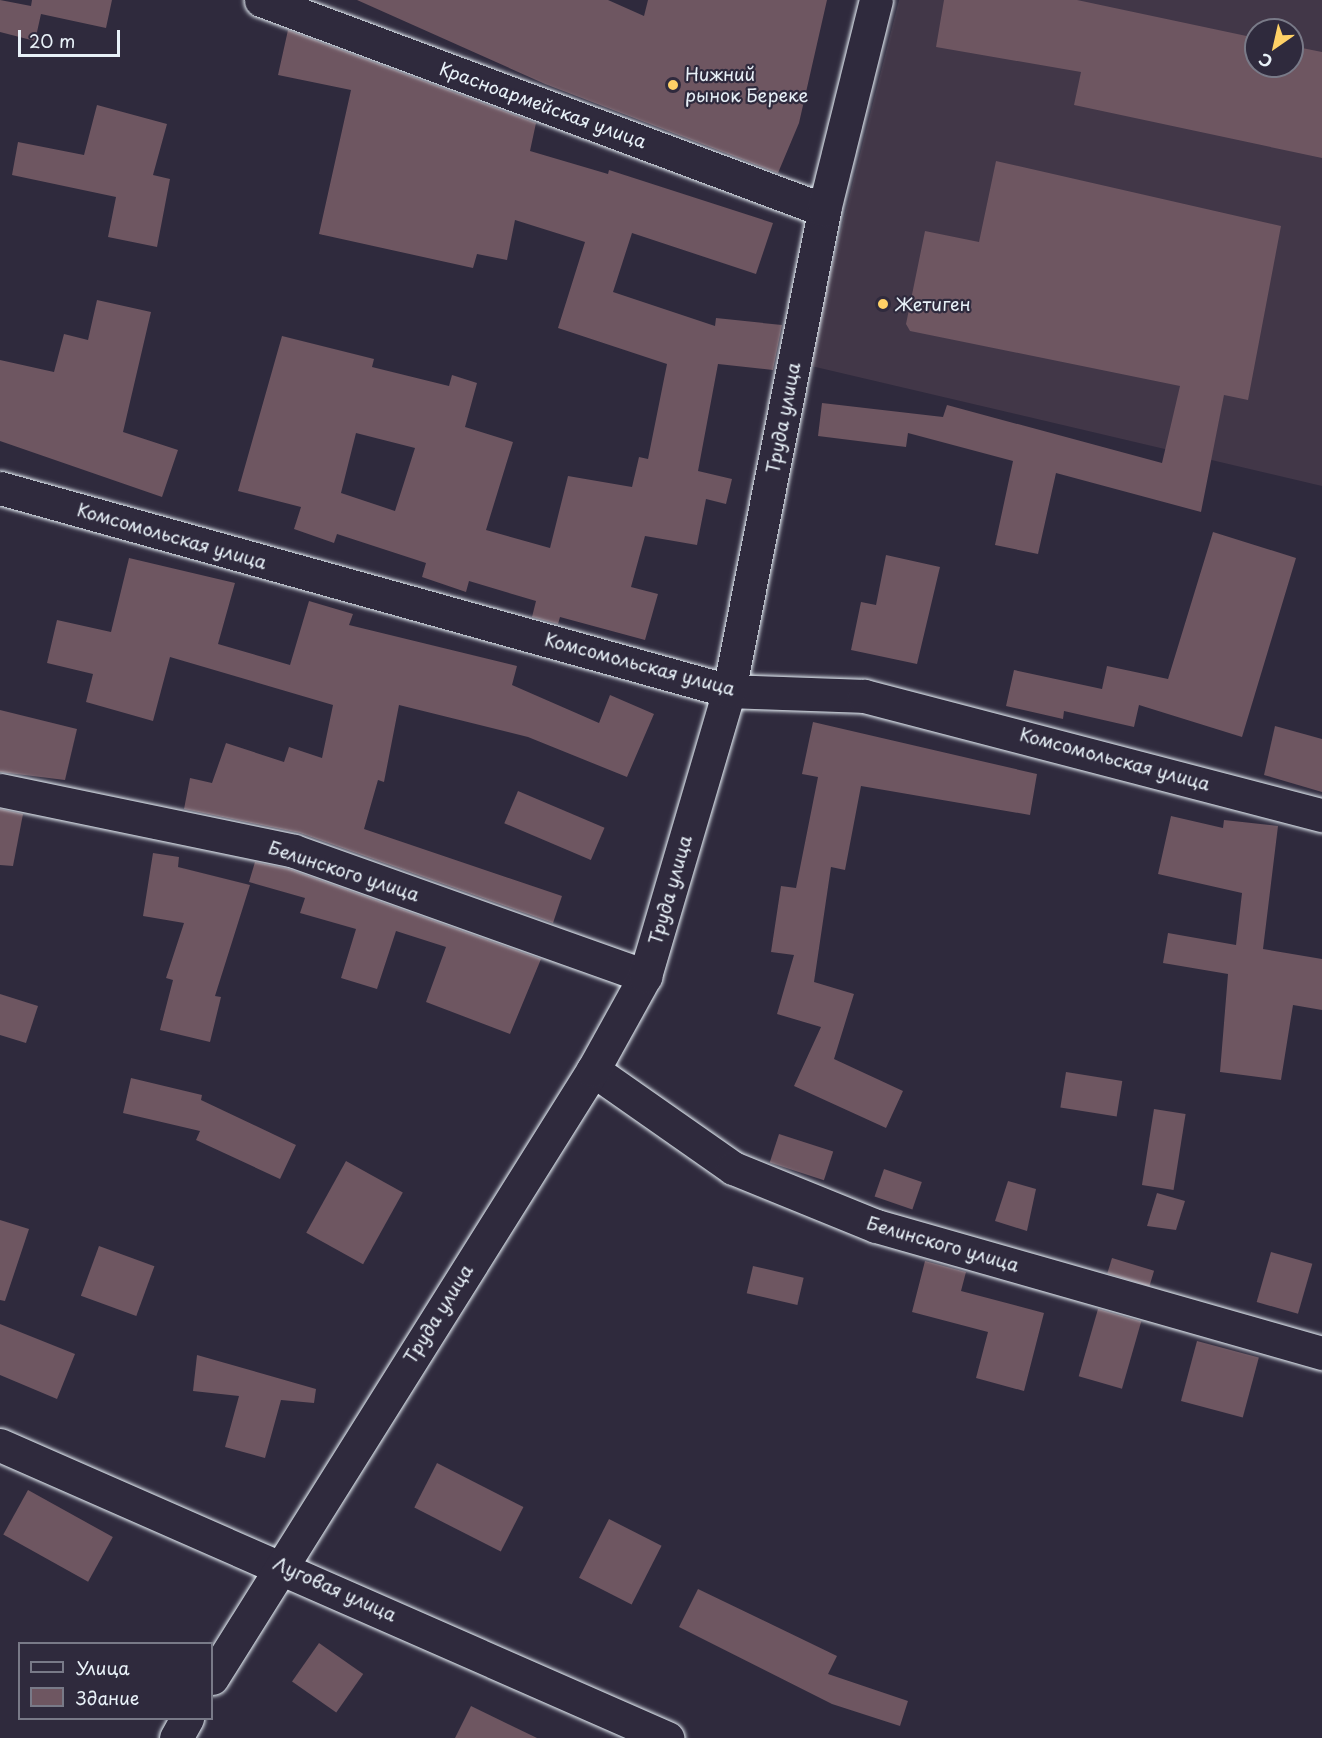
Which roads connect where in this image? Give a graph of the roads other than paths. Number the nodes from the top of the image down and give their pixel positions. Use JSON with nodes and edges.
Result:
{"nodes":[{"id":1,"x":261,"y":0,"type":"edge"},
{"id":2,"x":876,"y":0,"type":"edge"},
{"id":3,"x":824,"y":210,"type":"junction"},
{"id":4,"x":0,"y":488,"type":"edge"},
{"id":5,"x":729,"y":691,"type":"junction"},
{"id":6,"x":0,"y":790,"type":"edge"},
{"id":7,"x":1322,"y":815,"type":"edge"},
{"id":8,"x":645,"y":976,"type":"junction"},
{"id":9,"x":593,"y":1070,"type":"junction"},
{"id":10,"x":1322,"y":1353,"type":"edge"},
{"id":11,"x":0,"y":1445,"type":"edge"},
{"id":12,"x":279,"y":1564,"type":"junction"},
{"id":13,"x":213,"y":1676,"type":"edge"},
{"id":14,"x":186,"y":1720,"type":"edge"},
{"id":15,"x":176,"y":1738,"type":"edge"},
{"id":16,"x":667,"y":1738,"type":"edge"}],
"edges":[{"from":1,"to":3,"type":"street","name":"Красноармейская улица"},
{"from":2,"to":3,"type":"street","name":"Труда улица"},
{"from":3,"to":5,"type":"street","name":"Труда улица"},
{"from":4,"to":5,"type":"street","name":"Комсомольская улица"},
{"from":5,"to":7,"type":"street","name":"Комсомольская улица"},
{"from":5,"to":8,"type":"street","name":"Труда улица"},
{"from":6,"to":8,"type":"street","name":"Белинского улица"},
{"from":8,"to":9,"type":"street","name":"Труда улица"},
{"from":9,"to":10,"type":"street","name":"Белинского улица"},
{"from":9,"to":12,"type":"street","name":"Труда улица"},
{"from":11,"to":12,"type":"street","name":"Луговая улица"},
{"from":12,"to":13,"type":"street","name":"Труда улица"},
{"from":12,"to":16,"type":"street","name":"Луговая улица"},
{"from":14,"to":15,"type":"street"}]}
